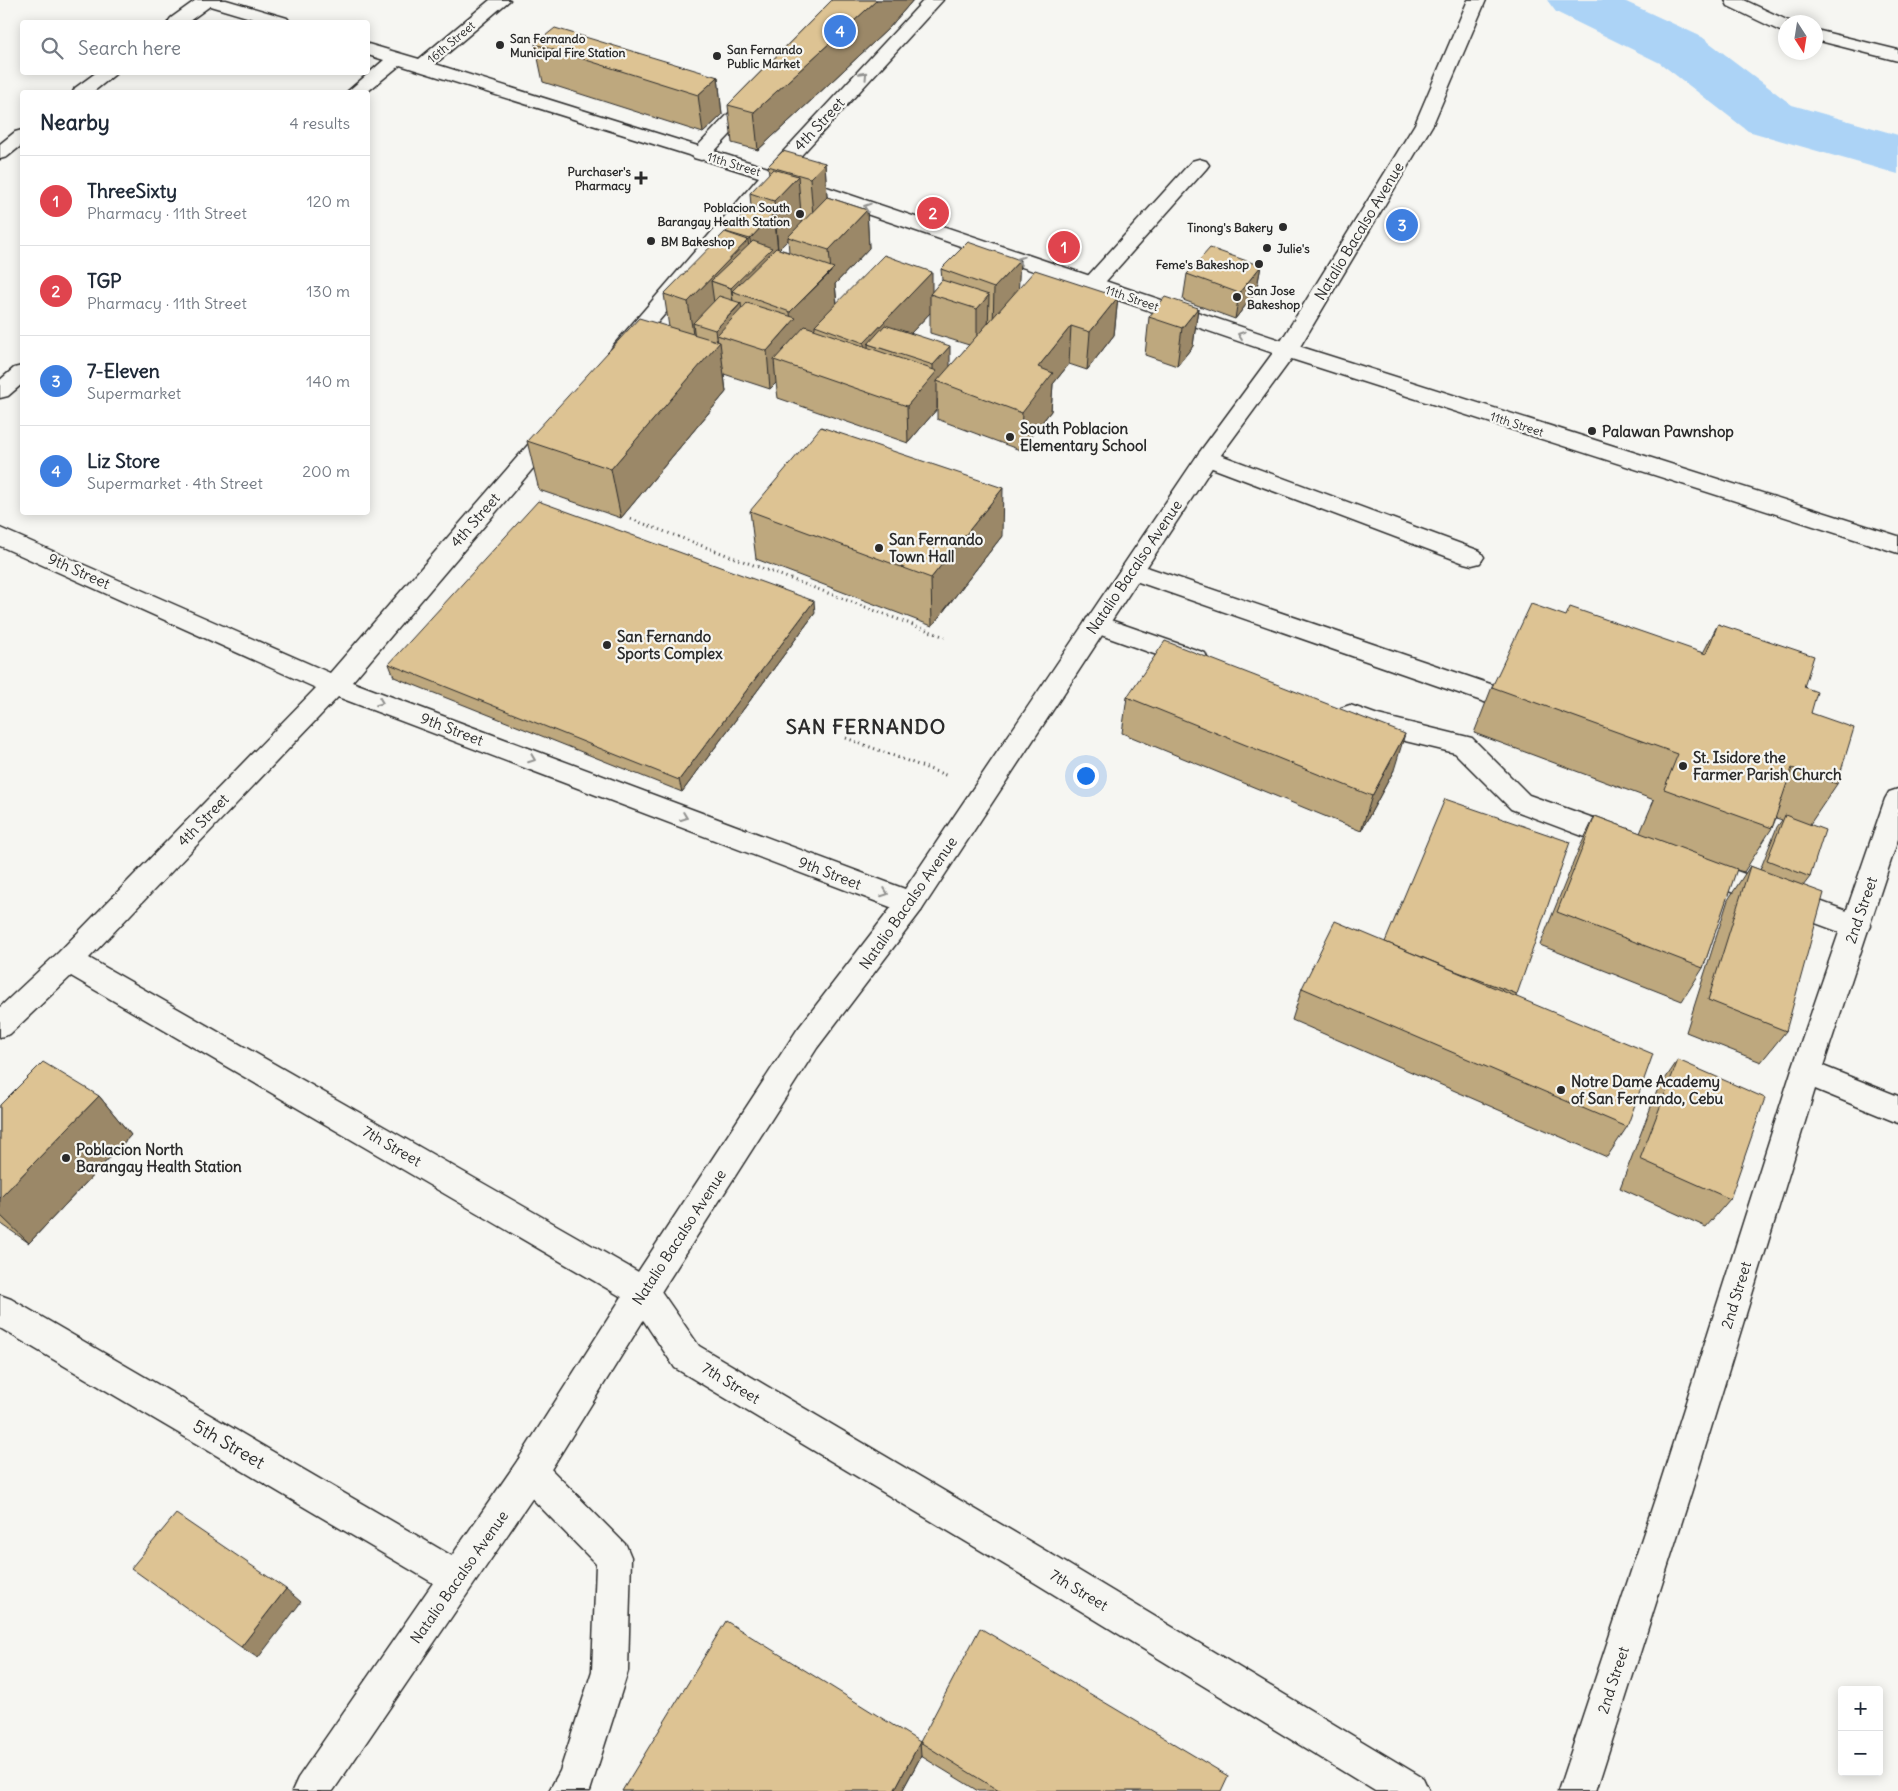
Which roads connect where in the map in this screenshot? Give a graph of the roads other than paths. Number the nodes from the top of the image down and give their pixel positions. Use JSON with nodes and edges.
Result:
{"nodes":[{"id":1,"x":207,"y":0,"type":"edge"},
{"id":2,"x":501,"y":0,"type":"edge"},
{"id":3,"x":934,"y":0,"type":"edge"},
{"id":4,"x":1477,"y":0,"type":"edge"},
{"id":5,"x":1734,"y":0,"type":"edge"},
{"id":6,"x":180,"y":20,"type":"edge"},
{"id":7,"x":274,"y":20,"type":"edge"},
{"id":8,"x":1778,"y":23,"type":"edge"},
{"id":9,"x":1823,"y":37,"type":"edge"},
{"id":10,"x":370,"y":49,"type":"edge"},
{"id":11,"x":1898,"y":56,"type":"edge"},
{"id":12,"x":398,"y":58,"type":"junction"},
{"id":13,"x":423,"y":65,"type":"junction"},
{"id":14,"x":105,"y":75,"type":"edge"},
{"id":15,"x":768,"y":84,"type":"edge"},
{"id":16,"x":85,"y":90,"type":"edge"},
{"id":17,"x":358,"y":90,"type":"edge"},
{"id":18,"x":20,"y":138,"type":"edge"},
{"id":19,"x":0,"y":153,"type":"edge"},
{"id":20,"x":701,"y":154,"type":"junction"},
{"id":21,"x":1199,"y":165,"type":"dead end"},
{"id":22,"x":772,"y":176,"type":"junction"},
{"id":23,"x":1092,"y":284,"type":"junction"},
{"id":24,"x":1287,"y":350,"type":"junction"},
{"id":25,"x":611,"y":363,"type":"edge"},
{"id":26,"x":20,"y":375,"type":"edge"},
{"id":27,"x":0,"y":392,"type":"edge"},
{"id":28,"x":566,"y":415,"type":"edge"},
{"id":29,"x":1207,"y":458,"type":"junction"},
{"id":30,"x":0,"y":536,"type":"edge"},
{"id":31,"x":1898,"y":545,"type":"edge"},
{"id":32,"x":1472,"y":557,"type":"dead end"},
{"id":33,"x":1132,"y":571,"type":"junction"},
{"id":34,"x":1096,"y":624,"type":"junction"},
{"id":35,"x":1218,"y":668,"type":"edge"},
{"id":36,"x":334,"y":685,"type":"junction"},
{"id":37,"x":1493,"y":695,"type":"dead end"},
{"id":38,"x":1330,"y":707,"type":"edge"},
{"id":39,"x":1898,"y":799,"type":"edge"},
{"id":40,"x":1651,"y":850,"type":"edge"},
{"id":41,"x":1679,"y":861,"type":"edge"},
{"id":42,"x":911,"y":903,"type":"junction"},
{"id":43,"x":1856,"y":926,"type":"junction"},
{"id":44,"x":69,"y":960,"type":"junction"},
{"id":45,"x":0,"y":1025,"type":"edge"},
{"id":46,"x":1806,"y":1072,"type":"junction"},
{"id":47,"x":1898,"y":1110,"type":"edge"},
{"id":48,"x":643,"y":1292,"type":"junction"},
{"id":49,"x":0,"y":1310,"type":"edge"},
{"id":50,"x":530,"y":1472,"type":"junction"},
{"id":51,"x":458,"y":1578,"type":"junction"},
{"id":52,"x":312,"y":1791,"type":"edge"},
{"id":53,"x":568,"y":1791,"type":"edge"},
{"id":54,"x":1410,"y":1791,"type":"edge"},
{"id":55,"x":1577,"y":1791,"type":"edge"}],
"edges":[{"from":1,"to":6,"type":"main road"},
{"from":1,"to":7,"type":"main road"},
{"from":2,"to":13,"type":"main road","name":"16th Street"},
{"from":22,"to":3,"type":"main road","name":"4th Street","one_way":true},
{"from":4,"to":24,"type":"main road","name":"Natalio Bacalso Avenue"},
{"from":5,"to":8,"type":"main road"},
{"from":9,"to":11,"type":"main road"},
{"from":10,"to":12,"type":"main road","name":"11th Street"},
{"from":12,"to":13,"type":"main road","name":"11th Street"},
{"from":12,"to":17,"type":"main road"},
{"from":13,"to":20,"type":"main road","name":"11th Street"},
{"from":14,"to":16,"type":"main road"},
{"from":15,"to":20,"type":"main road"},
{"from":18,"to":19,"type":"main road"},
{"from":20,"to":22,"type":"main road","name":"11th Street"},
{"from":21,"to":23,"type":"main road"},
{"from":23,"to":22,"type":"main road","name":"11th Street","one_way":true},
{"from":22,"to":25,"type":"main road","name":"4th Street"},
{"from":24,"to":23,"type":"main road","name":"11th Street","one_way":true},
{"from":24,"to":29,"type":"main road","name":"Natalio Bacalso Avenue"},
{"from":24,"to":31,"type":"main road","name":"11th Street"},
{"from":26,"to":27,"type":"main road"},
{"from":28,"to":36,"type":"main road","name":"4th Street"},
{"from":29,"to":32,"type":"main road"},
{"from":29,"to":33,"type":"main road","name":"Natalio Bacalso Avenue"},
{"from":30,"to":36,"type":"main road","name":"9th Street"},
{"from":33,"to":34,"type":"main road","name":"Natalio Bacalso Avenue"},
{"from":33,"to":37,"type":"main road"},
{"from":34,"to":35,"type":"main road"},
{"from":34,"to":42,"type":"main road","name":"Natalio Bacalso Avenue"},
{"from":36,"to":42,"type":"main road","name":"9th Street","one_way":true},
{"from":36,"to":44,"type":"main road","name":"4th Street"},
{"from":38,"to":40,"type":"main road"},
{"from":39,"to":43,"type":"main road","name":"2nd Street"},
{"from":41,"to":43,"type":"main road"},
{"from":42,"to":48,"type":"main road","name":"Natalio Bacalso Avenue"},
{"from":43,"to":46,"type":"main road","name":"2nd Street"},
{"from":44,"to":45,"type":"main road","name":"4th Street"},
{"from":44,"to":48,"type":"main road","name":"7th Street"},
{"from":46,"to":47,"type":"main road"},
{"from":46,"to":55,"type":"main road","name":"2nd Street"},
{"from":48,"to":50,"type":"main road","name":"Natalio Bacalso Avenue"},
{"from":48,"to":54,"type":"main road","name":"7th Street"},
{"from":49,"to":51,"type":"main road","name":"5th Street"},
{"from":50,"to":51,"type":"main road","name":"Natalio Bacalso Avenue"},
{"from":50,"to":53,"type":"main road"},
{"from":51,"to":52,"type":"main road","name":"Natalio Bacalso Avenue"}]}
